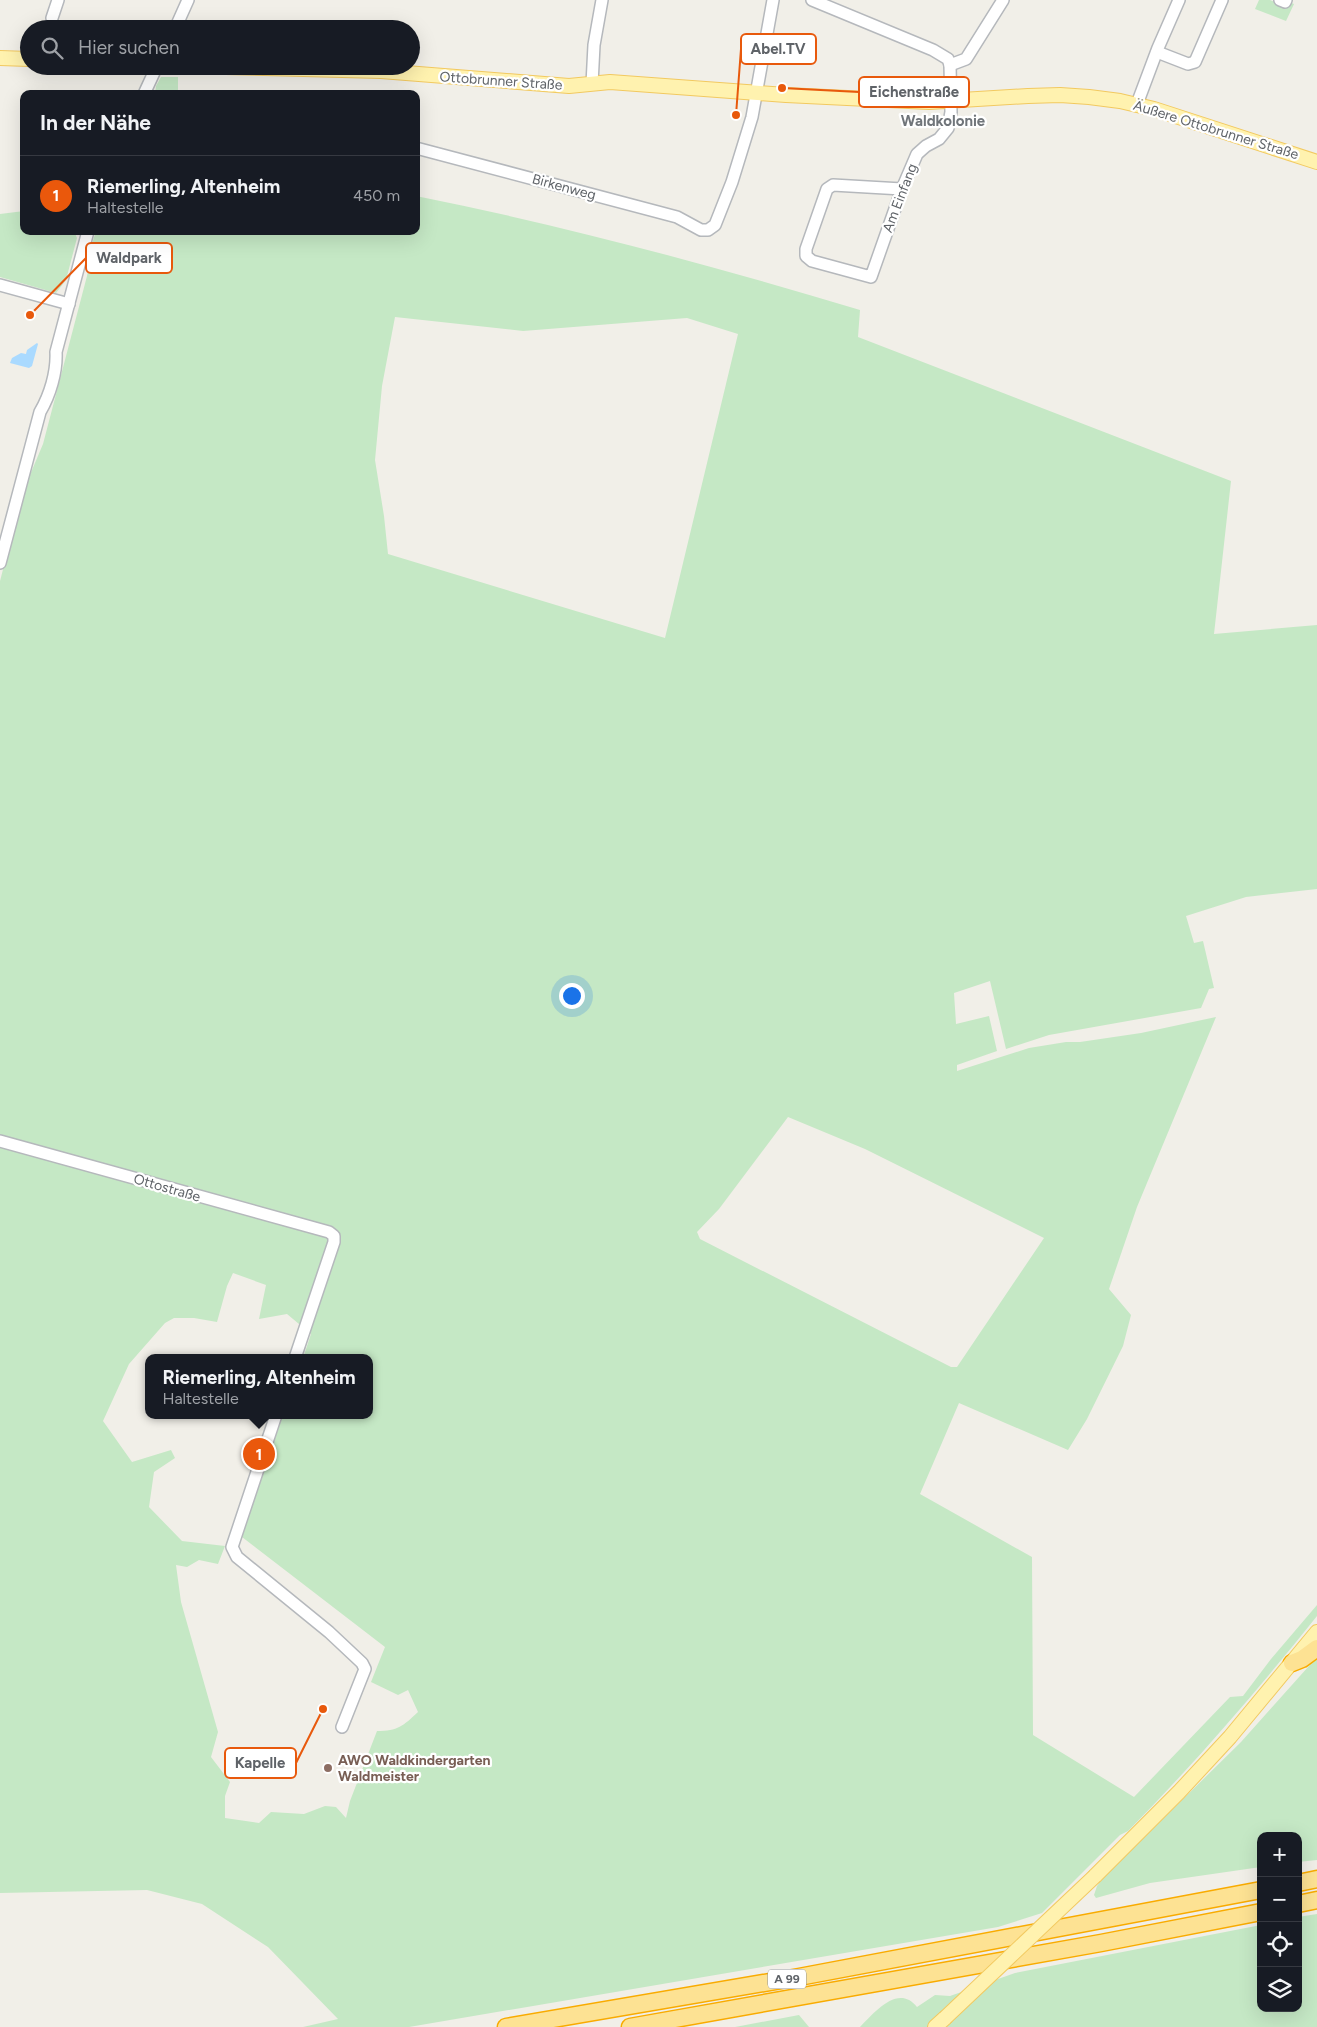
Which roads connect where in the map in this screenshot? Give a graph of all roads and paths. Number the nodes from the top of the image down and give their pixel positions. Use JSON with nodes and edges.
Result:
{"nodes":[{"id":1,"x":58,"y":0,"type":"edge"},
{"id":2,"x":188,"y":0,"type":"edge"},
{"id":3,"x":602,"y":0,"type":"edge"},
{"id":4,"x":773,"y":0,"type":"edge"},
{"id":5,"x":812,"y":0,"type":"edge"},
{"id":6,"x":1003,"y":0,"type":"edge"},
{"id":7,"x":1179,"y":0,"type":"edge"},
{"id":8,"x":1220,"y":0,"type":"edge"},
{"id":9,"x":1280,"y":0,"type":"edge"},
{"id":10,"x":1286,"y":0,"type":"edge"},
{"id":11,"x":52,"y":18,"type":"dead end"},
{"id":12,"x":179,"y":20,"type":"edge"},
{"id":13,"x":1157,"y":52,"type":"junction"},
{"id":14,"x":0,"y":58,"type":"edge"},
{"id":15,"x":20,"y":59,"type":"edge"},
{"id":16,"x":950,"y":65,"type":"junction"},
{"id":17,"x":420,"y":74,"type":"edge"},
{"id":18,"x":153,"y":75,"type":"edge"},
{"id":19,"x":592,"y":84,"type":"junction"},
{"id":20,"x":146,"y":90,"type":"edge"},
{"id":21,"x":756,"y":92,"type":"junction"},
{"id":22,"x":951,"y":102,"type":"junction"},
{"id":23,"x":1137,"y":104,"type":"junction"},
{"id":24,"x":420,"y":149,"type":"edge"},
{"id":25,"x":1317,"y":162,"type":"edge"},
{"id":26,"x":902,"y":189,"type":"junction"},
{"id":27,"x":87,"y":235,"type":"edge"},
{"id":28,"x":0,"y":285,"type":"edge"},
{"id":29,"x":69,"y":304,"type":"junction"},
{"id":30,"x":0,"y":563,"type":"edge"},
{"id":31,"x":0,"y":1142,"type":"edge"},
{"id":32,"x":296,"y":1354,"type":"edge"},
{"id":33,"x":275,"y":1419,"type":"edge"},
{"id":34,"x":1317,"y":1632,"type":"edge"},
{"id":35,"x":1317,"y":1648,"type":"edge"},
{"id":36,"x":1292,"y":1663,"type":"junction"},
{"id":37,"x":342,"y":1727,"type":"dead end"},
{"id":38,"x":1257,"y":1891,"type":"edge"},
{"id":39,"x":1317,"y":1900,"type":"edge"},
{"id":40,"x":1302,"y":1903,"type":"edge"},
{"id":41,"x":1257,"y":1913,"type":"edge"},
{"id":42,"x":940,"y":2023,"type":"edge"},
{"id":43,"x":506,"y":2027,"type":"edge"},
{"id":44,"x":630,"y":2027,"type":"edge"}],
"edges":[{"from":1,"to":11,"type":"street"},
{"from":2,"to":12,"type":"street"},
{"from":3,"to":19,"type":"street"},
{"from":4,"to":21,"type":"street"},
{"from":5,"to":16,"type":"street"},
{"from":6,"to":16,"type":"street"},
{"from":7,"to":13,"type":"street"},
{"from":8,"to":13,"type":"street"},
{"from":9,"to":10,"type":"street"},
{"from":13,"to":23,"type":"street"},
{"from":14,"to":15,"type":"main road"},
{"from":16,"to":22,"type":"street","name":"Am Einfang"},
{"from":17,"to":19,"type":"main road","name":"Ottobrunner Straße"},
{"from":18,"to":20,"type":"street"},
{"from":19,"to":21,"type":"main road","name":"Ottobrunner Straße"},
{"from":21,"to":22,"type":"main road","name":"Äußere Ottobrunner Straße"},
{"from":21,"to":24,"type":"street","name":"Birkenweg"},
{"from":22,"to":23,"type":"main road","name":"Äußere Ottobrunner Straße"},
{"from":22,"to":26,"type":"street","name":"Am Einfang"},
{"from":23,"to":25,"type":"main road","name":"Äußere Ottobrunner Straße"},
{"from":26,"to":26,"type":"street","name":"Am Einfang"},
{"from":27,"to":29,"type":"street"},
{"from":28,"to":29,"type":"street"},
{"from":29,"to":30,"type":"street"},
{"from":31,"to":32,"type":"street","name":"Ottostraße"},
{"from":33,"to":37,"type":"street"},
{"from":34,"to":36,"type":"main road"},
{"from":35,"to":36,"type":"highway"},
{"from":36,"to":42,"type":"main road","bridge":true},
{"from":38,"to":43,"type":"highway","number":"A 99"},
{"from":39,"to":40,"type":"highway"},
{"from":41,"to":44,"type":"highway","number":"A 99"}]}
